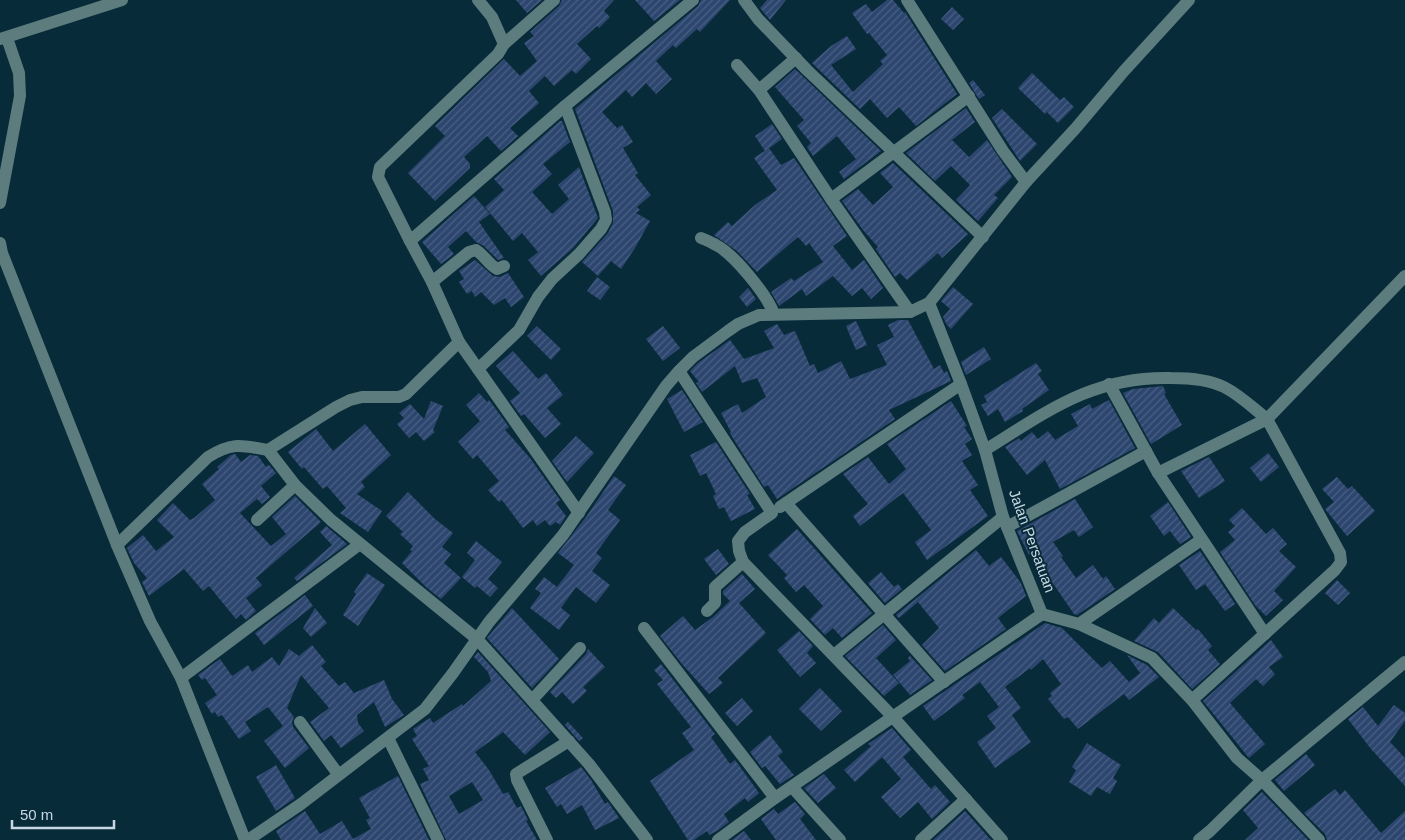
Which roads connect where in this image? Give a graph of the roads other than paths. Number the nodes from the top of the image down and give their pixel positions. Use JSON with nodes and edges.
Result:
{"nodes":[{"id":1,"x":122,"y":0,"type":"edge"},
{"id":2,"x":478,"y":0,"type":"edge"},
{"id":3,"x":554,"y":0,"type":"edge"},
{"id":4,"x":692,"y":0,"type":"edge"},
{"id":5,"x":744,"y":0,"type":"edge"},
{"id":6,"x":907,"y":0,"type":"edge"},
{"id":7,"x":1189,"y":0,"type":"edge"},
{"id":8,"x":3,"y":38,"type":"edge"},
{"id":9,"x":504,"y":44,"type":"junction"},
{"id":10,"x":796,"y":58,"type":"junction"},
{"id":11,"x":738,"y":65,"type":"dead end"},
{"id":12,"x":758,"y":90,"type":"junction"},
{"id":13,"x":969,"y":96,"type":"junction"},
{"id":14,"x":566,"y":106,"type":"junction"},
{"id":15,"x":894,"y":153,"type":"junction"},
{"id":16,"x":1026,"y":182,"type":"junction"},
{"id":17,"x":831,"y":199,"type":"junction"},
{"id":18,"x":0,"y":203,"type":"edge"},
{"id":19,"x":983,"y":237,"type":"junction"},
{"id":20,"x":701,"y":238,"type":"dead end"},
{"id":21,"x":410,"y":241,"type":"junction"},
{"id":22,"x":0,"y":243,"type":"edge"},
{"id":23,"x":504,"y":266,"type":"dead end"},
{"id":24,"x":1405,"y":276,"type":"edge"},
{"id":25,"x":432,"y":282,"type":"junction"},
{"id":26,"x":929,"y":303,"type":"junction"},
{"id":27,"x":910,"y":312,"type":"junction"},
{"id":28,"x":774,"y":314,"type":"junction"},
{"id":29,"x":459,"y":342,"type":"junction"},
{"id":30,"x":478,"y":369,"type":"junction"},
{"id":31,"x":679,"y":371,"type":"junction"},
{"id":32,"x":961,"y":384,"type":"junction"},
{"id":33,"x":1109,"y":384,"type":"junction"},
{"id":34,"x":1267,"y":419,"type":"junction"},
{"id":35,"x":268,"y":450,"type":"junction"},
{"id":36,"x":985,"y":450,"type":"junction"},
{"id":37,"x":1146,"y":451,"type":"junction"},
{"id":38,"x":1158,"y":473,"type":"junction"},
{"id":39,"x":295,"y":485,"type":"junction"},
{"id":40,"x":786,"y":503,"type":"junction"},
{"id":41,"x":579,"y":513,"type":"junction"},
{"id":42,"x":772,"y":513,"type":"junction"},
{"id":43,"x":257,"y":520,"type":"dead end"},
{"id":44,"x":1005,"y":522,"type":"junction"},
{"id":45,"x":1201,"y":540,"type":"junction"},
{"id":46,"x":360,"y":544,"type":"junction"},
{"id":47,"x":117,"y":545,"type":"junction"},
{"id":48,"x":743,"y":562,"type":"junction"},
{"id":49,"x":707,"y":612,"type":"dead end"},
{"id":50,"x":1042,"y":614,"type":"junction"},
{"id":51,"x":884,"y":615,"type":"junction"},
{"id":52,"x":1079,"y":624,"type":"junction"},
{"id":53,"x":644,"y":628,"type":"dead end"},
{"id":54,"x":1265,"y":634,"type":"junction"},
{"id":55,"x":477,"y":639,"type":"junction"},
{"id":56,"x":580,"y":648,"type":"dead end"},
{"id":57,"x":834,"y":656,"type":"junction"},
{"id":58,"x":1405,"y":662,"type":"edge"},
{"id":59,"x":181,"y":678,"type":"junction"},
{"id":60,"x":944,"y":682,"type":"junction"},
{"id":61,"x":532,"y":700,"type":"junction"},
{"id":62,"x":1192,"y":700,"type":"junction"},
{"id":63,"x":893,"y":717,"type":"junction"},
{"id":64,"x":300,"y":722,"type":"dead end"},
{"id":65,"x":388,"y":738,"type":"junction"},
{"id":66,"x":569,"y":742,"type":"junction"},
{"id":67,"x":338,"y":774,"type":"junction"},
{"id":68,"x":1262,"y":780,"type":"junction"},
{"id":69,"x":792,"y":787,"type":"junction"},
{"id":70,"x":774,"y":798,"type":"junction"},
{"id":71,"x":966,"y":799,"type":"junction"},
{"id":72,"x":1214,"y":836,"type":"edge"},
{"id":73,"x":720,"y":839,"type":"edge"},
{"id":74,"x":247,"y":840,"type":"edge"},
{"id":75,"x":438,"y":840,"type":"edge"},
{"id":76,"x":547,"y":840,"type":"edge"},
{"id":77,"x":647,"y":840,"type":"edge"},
{"id":78,"x":840,"y":840,"type":"edge"},
{"id":79,"x":921,"y":840,"type":"edge"},
{"id":80,"x":1002,"y":840,"type":"edge"},
{"id":81,"x":1199,"y":840,"type":"edge"},
{"id":82,"x":1319,"y":840,"type":"edge"}],
"edges":[{"from":1,"to":8,"type":"street"},
{"from":2,"to":9,"type":"street"},
{"from":3,"to":9,"type":"street"},
{"from":4,"to":14,"type":"street"},
{"from":5,"to":10,"type":"street"},
{"from":6,"to":13,"type":"street"},
{"from":7,"to":16,"type":"street"},
{"from":8,"to":18,"type":"street"},
{"from":9,"to":21,"type":"street"},
{"from":10,"to":12,"type":"street"},
{"from":10,"to":15,"type":"street"},
{"from":11,"to":12,"type":"street"},
{"from":12,"to":17,"type":"street"},
{"from":13,"to":15,"type":"street"},
{"from":13,"to":16,"type":"street"},
{"from":14,"to":21,"type":"street"},
{"from":14,"to":30,"type":"street"},
{"from":15,"to":17,"type":"street"},
{"from":15,"to":19,"type":"street"},
{"from":16,"to":19,"type":"street"},
{"from":17,"to":27,"type":"street"},
{"from":19,"to":26,"type":"street"},
{"from":20,"to":28,"type":"street"},
{"from":21,"to":25,"type":"street"},
{"from":22,"to":47,"type":"street"},
{"from":23,"to":25,"type":"street"},
{"from":24,"to":34,"type":"street"},
{"from":25,"to":29,"type":"street"},
{"from":26,"to":27,"type":"street"},
{"from":26,"to":32,"type":"street","name":"Jalan Persatuan"},
{"from":27,"to":28,"type":"street"},
{"from":28,"to":31,"type":"street"},
{"from":29,"to":30,"type":"street"},
{"from":29,"to":35,"type":"street"},
{"from":30,"to":41,"type":"street"},
{"from":31,"to":41,"type":"street"},
{"from":31,"to":42,"type":"street"},
{"from":32,"to":36,"type":"street","name":"Jalan Persatuan"},
{"from":32,"to":40,"type":"street"},
{"from":33,"to":34,"type":"street"},
{"from":33,"to":36,"type":"street"},
{"from":33,"to":37,"type":"street"},
{"from":34,"to":38,"type":"street"},
{"from":34,"to":54,"type":"street"},
{"from":35,"to":39,"type":"street"},
{"from":35,"to":47,"type":"street"},
{"from":36,"to":44,"type":"street","name":"Jalan Persatuan"},
{"from":37,"to":38,"type":"street"},
{"from":37,"to":44,"type":"street"},
{"from":38,"to":45,"type":"street"},
{"from":39,"to":43,"type":"street"},
{"from":39,"to":46,"type":"street"},
{"from":40,"to":42,"type":"street"},
{"from":40,"to":51,"type":"street"},
{"from":41,"to":55,"type":"street"},
{"from":42,"to":48,"type":"street"},
{"from":44,"to":50,"type":"street","name":"Jalan Persatuan"},
{"from":44,"to":51,"type":"street"},
{"from":45,"to":52,"type":"street"},
{"from":45,"to":54,"type":"street"},
{"from":46,"to":55,"type":"street"},
{"from":46,"to":59,"type":"street"},
{"from":47,"to":59,"type":"street"},
{"from":48,"to":49,"type":"street"},
{"from":48,"to":57,"type":"street"},
{"from":50,"to":52,"type":"street","name":"Jalan Persatuan"},
{"from":50,"to":60,"type":"street"},
{"from":51,"to":57,"type":"street"},
{"from":51,"to":60,"type":"street"},
{"from":52,"to":62,"type":"street","name":"Jalan Persatuan"},
{"from":53,"to":70,"type":"street"},
{"from":54,"to":62,"type":"street"},
{"from":55,"to":61,"type":"street"},
{"from":55,"to":65,"type":"street"},
{"from":56,"to":61,"type":"street"},
{"from":57,"to":63,"type":"street"},
{"from":58,"to":68,"type":"street"},
{"from":59,"to":74,"type":"street"},
{"from":60,"to":63,"type":"street"},
{"from":61,"to":66,"type":"street"},
{"from":62,"to":68,"type":"street","name":"Jalan Persatuan"},
{"from":63,"to":69,"type":"street"},
{"from":63,"to":71,"type":"street"},
{"from":64,"to":67,"type":"street"},
{"from":65,"to":67,"type":"street"},
{"from":65,"to":75,"type":"street"},
{"from":66,"to":76,"type":"street"},
{"from":66,"to":77,"type":"street"},
{"from":67,"to":74,"type":"street"},
{"from":68,"to":72,"type":"street"},
{"from":68,"to":82,"type":"street","name":"Jalan Persatuan"},
{"from":69,"to":70,"type":"street"},
{"from":69,"to":78,"type":"street"},
{"from":70,"to":73,"type":"street"},
{"from":71,"to":79,"type":"street"},
{"from":71,"to":80,"type":"street"},
{"from":72,"to":81,"type":"street"}]}
